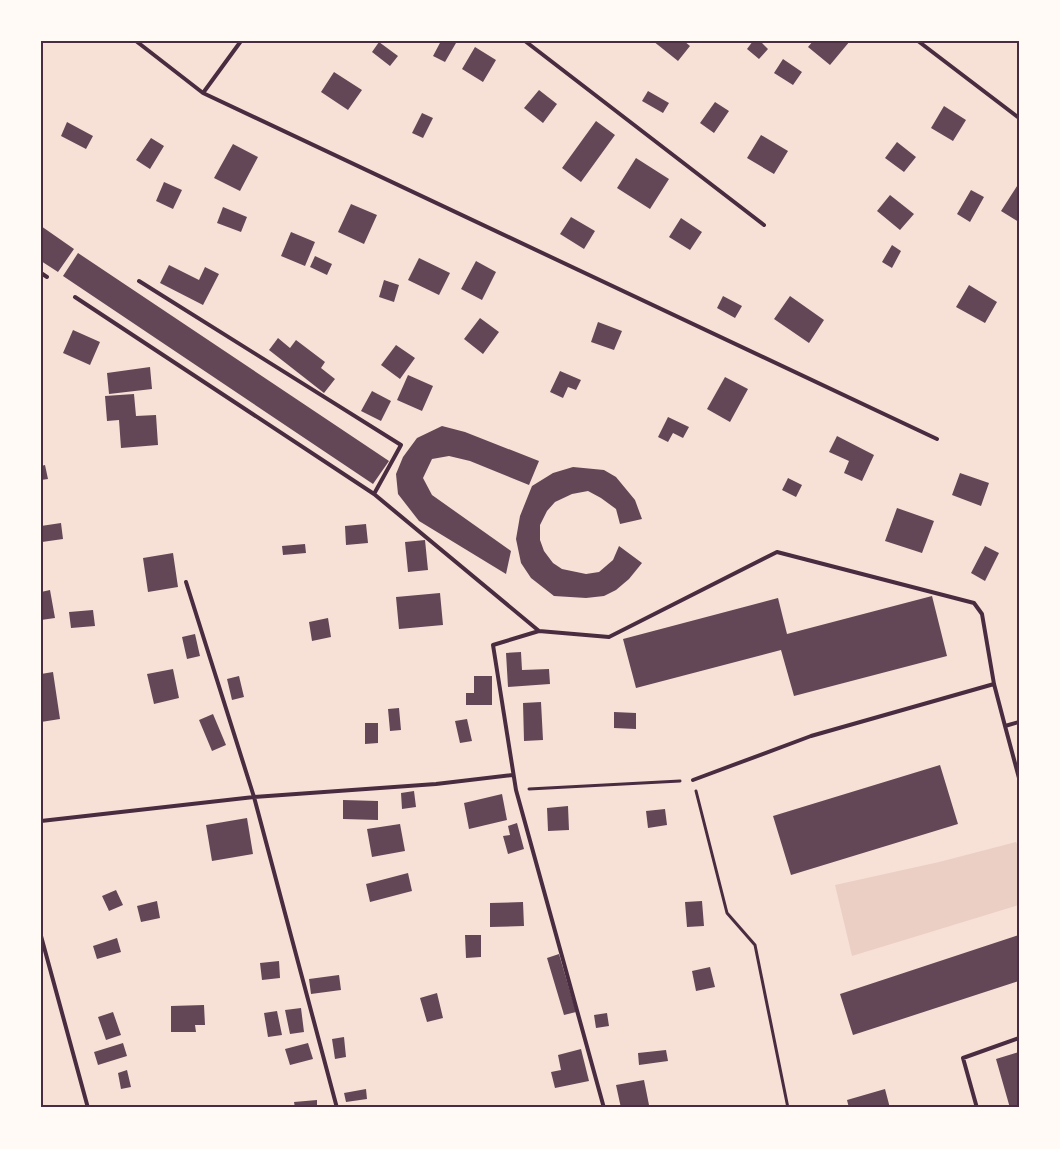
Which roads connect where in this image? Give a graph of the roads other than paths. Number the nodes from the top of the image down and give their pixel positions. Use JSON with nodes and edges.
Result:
{"nodes":[{"id":1,"x":136,"y":41,"type":"edge"},
{"id":2,"x":241,"y":41,"type":"edge"},
{"id":3,"x":525,"y":41,"type":"edge"},
{"id":4,"x":918,"y":41,"type":"edge"},
{"id":5,"x":203,"y":93,"type":"junction"},
{"id":6,"x":1019,"y":118,"type":"edge"},
{"id":7,"x":764,"y":225,"type":"dead end"},
{"id":8,"x":41,"y":273,"type":"edge"},
{"id":9,"x":47,"y":276,"type":"dead end"},
{"id":10,"x":139,"y":282,"type":"dead end"},
{"id":11,"x":75,"y":297,"type":"dead end"},
{"id":12,"x":937,"y":439,"type":"dead end"},
{"id":13,"x":374,"y":494,"type":"junction"},
{"id":14,"x":186,"y":582,"type":"dead end"},
{"id":15,"x":538,"y":632,"type":"junction"},
{"id":16,"x":994,"y":684,"type":"junction"},
{"id":17,"x":1019,"y":722,"type":"edge"},
{"id":18,"x":1005,"y":726,"type":"junction"},
{"id":19,"x":514,"y":775,"type":"junction"},
{"id":20,"x":1019,"y":778,"type":"edge"},
{"id":21,"x":693,"y":780,"type":"road end"},
{"id":22,"x":254,"y":796,"type":"junction"},
{"id":23,"x":41,"y":821,"type":"edge"},
{"id":24,"x":41,"y":936,"type":"edge"},
{"id":25,"x":1019,"y":1038,"type":"edge"},
{"id":26,"x":88,"y":1108,"type":"edge"},
{"id":27,"x":338,"y":1108,"type":"edge"},
{"id":28,"x":604,"y":1108,"type":"edge"},
{"id":29,"x":977,"y":1108,"type":"edge"}],
"edges":[{"from":1,"to":5,"type":"lane"},
{"from":2,"to":5,"type":"lane"},
{"from":3,"to":7,"type":"lane"},
{"from":4,"to":6,"type":"lane"},
{"from":5,"to":12,"type":"lane"},
{"from":8,"to":9,"type":"lane"},
{"from":10,"to":13,"type":"lane"},
{"from":11,"to":13,"type":"lane"},
{"from":13,"to":15,"type":"lane"},
{"from":14,"to":22,"type":"lane"},
{"from":15,"to":16,"type":"lane"},
{"from":15,"to":19,"type":"lane"},
{"from":16,"to":18,"type":"lane"},
{"from":16,"to":21,"type":"lane"},
{"from":17,"to":18,"type":"lane"},
{"from":18,"to":20,"type":"lane"},
{"from":19,"to":22,"type":"lane"},
{"from":19,"to":28,"type":"lane"},
{"from":22,"to":23,"type":"lane"},
{"from":22,"to":27,"type":"lane"},
{"from":24,"to":26,"type":"lane"},
{"from":25,"to":29,"type":"lane"}]}
